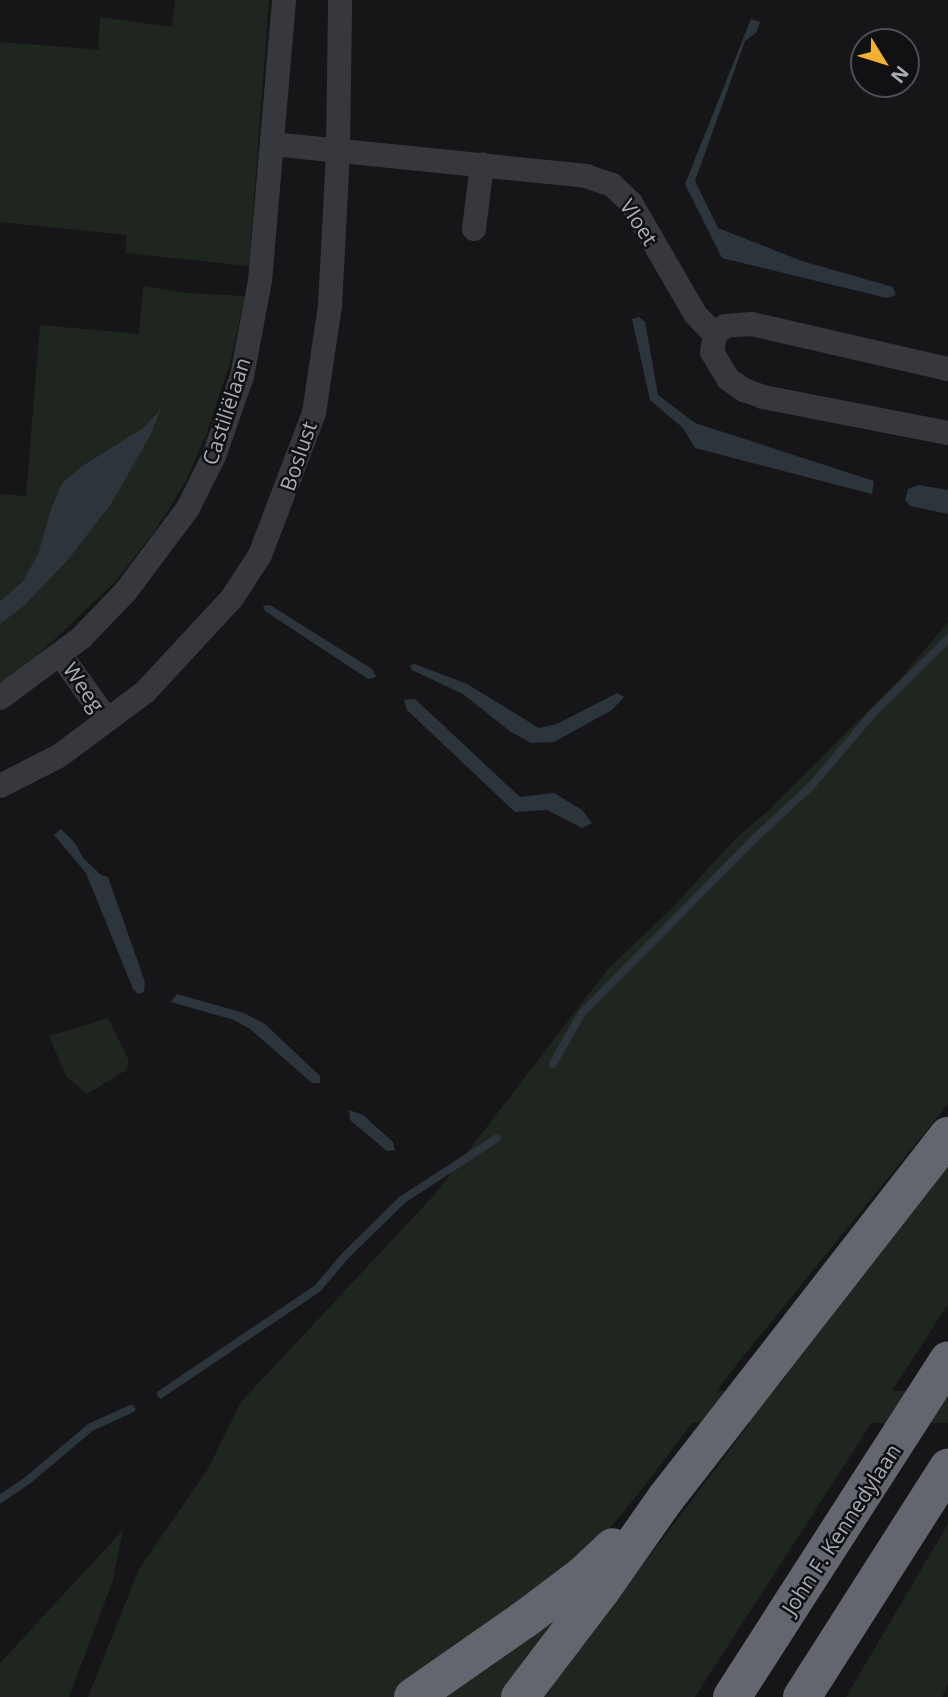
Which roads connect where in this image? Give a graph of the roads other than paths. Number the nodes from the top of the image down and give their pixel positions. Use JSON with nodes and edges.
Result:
{"nodes":[{"id":1,"x":284,"y":0,"type":"edge"},
{"id":2,"x":340,"y":0,"type":"edge"},
{"id":3,"x":272,"y":144,"type":"junction"},
{"id":4,"x":338,"y":151,"type":"junction"},
{"id":5,"x":482,"y":164,"type":"junction"},
{"id":6,"x":474,"y":229,"type":"dead end"},
{"id":7,"x":715,"y":335,"type":"junction"},
{"id":8,"x":948,"y":369,"type":"edge"},
{"id":9,"x":948,"y":433,"type":"edge"},
{"id":10,"x":60,"y":654,"type":"junction"},
{"id":11,"x":0,"y":698,"type":"edge"},
{"id":12,"x":107,"y":720,"type":"junction"},
{"id":13,"x":0,"y":786,"type":"edge"},
{"id":14,"x":948,"y":1136,"type":"edge"},
{"id":15,"x":948,"y":1360,"type":"edge"},
{"id":16,"x":948,"y":1468,"type":"edge"},
{"id":17,"x":666,"y":1498,"type":"junction"},
{"id":18,"x":413,"y":1697,"type":"edge"},
{"id":19,"x":520,"y":1697,"type":"edge"},
{"id":20,"x":732,"y":1697,"type":"edge"},
{"id":21,"x":802,"y":1697,"type":"edge"}],
"edges":[{"from":1,"to":3,"type":"street","name":"Castiliëlaan"},
{"from":2,"to":4,"type":"street","name":"Boslust"},
{"from":3,"to":4,"type":"street","name":"Vloet"},
{"from":3,"to":10,"type":"street","name":"Castiliëlaan"},
{"from":4,"to":5,"type":"street","name":"Vloet"},
{"from":4,"to":12,"type":"street","name":"Boslust"},
{"from":5,"to":6,"type":"street"},
{"from":5,"to":7,"type":"street","name":"Vloet"},
{"from":7,"to":8,"type":"street"},
{"from":7,"to":9,"type":"street"},
{"from":10,"to":11,"type":"street","name":"Castiliëlaan"},
{"from":10,"to":12,"type":"street","name":"Weeg"},
{"from":12,"to":13,"type":"street","name":"Boslust"},
{"from":14,"to":17,"type":"highway"},
{"from":15,"to":20,"type":"highway","name":"John F. Kennedylaan"},
{"from":16,"to":21,"type":"highway"},
{"from":17,"to":18,"type":"highway"},
{"from":17,"to":19,"type":"highway"}]}
